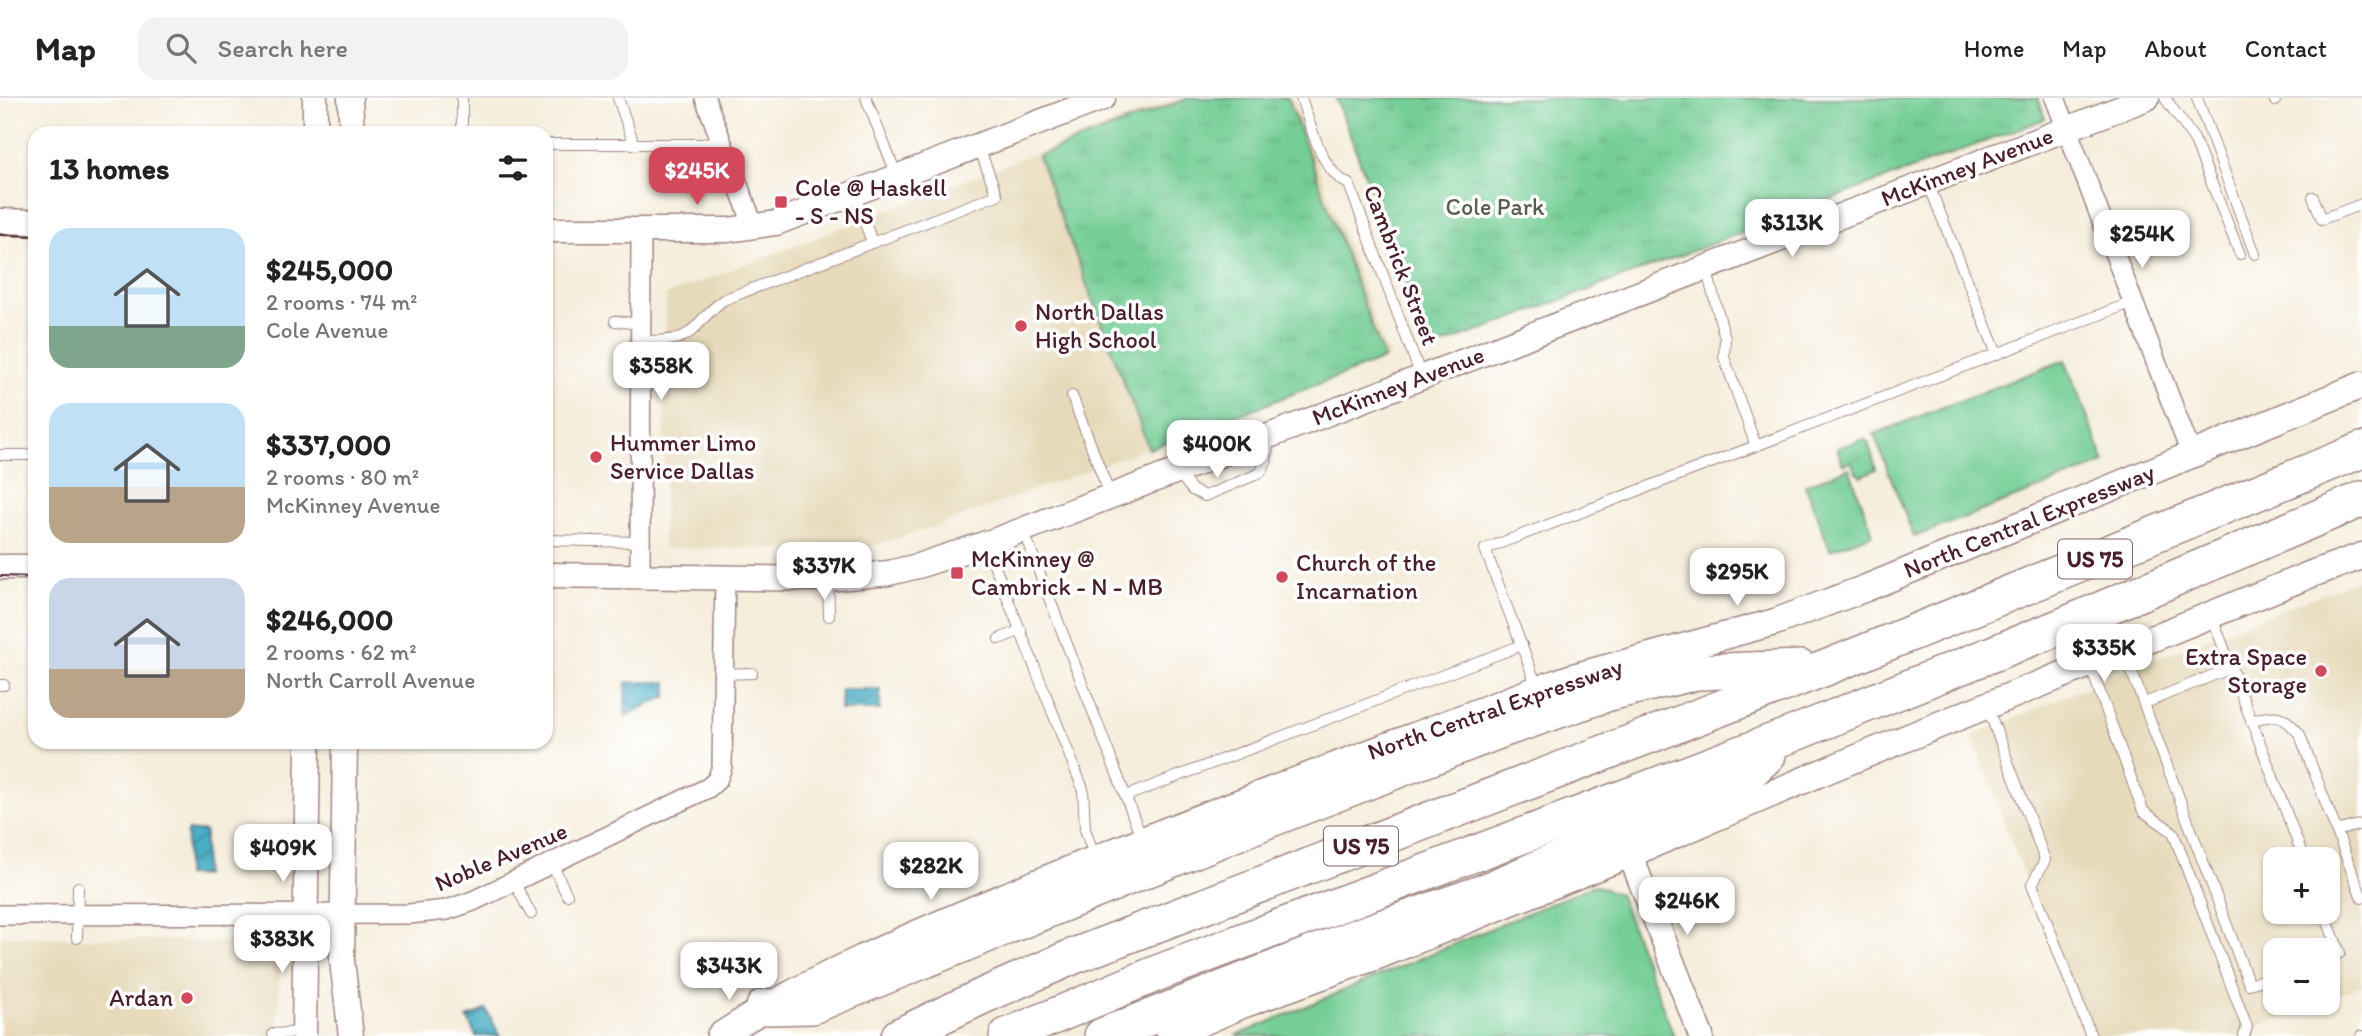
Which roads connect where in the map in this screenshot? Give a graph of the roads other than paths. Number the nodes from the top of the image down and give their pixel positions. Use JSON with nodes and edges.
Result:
{"nodes":[{"id":1,"x":315,"y":98,"type":"edge"},
{"id":2,"x":351,"y":98,"type":"edge"},
{"id":3,"x":462,"y":98,"type":"edge"},
{"id":4,"x":618,"y":98,"type":"edge"},
{"id":5,"x":705,"y":98,"type":"edge"},
{"id":6,"x":866,"y":98,"type":"edge"},
{"id":7,"x":1103,"y":98,"type":"edge"},
{"id":8,"x":1301,"y":98,"type":"edge"},
{"id":9,"x":2055,"y":98,"type":"edge"},
{"id":10,"x":2147,"y":98,"type":"edge"},
{"id":11,"x":2165,"y":98,"type":"edge"},
{"id":12,"x":2197,"y":98,"type":"edge"},
{"id":13,"x":315,"y":126,"type":"edge"},
{"id":14,"x":352,"y":126,"type":"edge"},
{"id":15,"x":462,"y":126,"type":"edge"},
{"id":16,"x":2067,"y":129,"type":"junction"},
{"id":17,"x":721,"y":140,"type":"junction"},
{"id":18,"x":553,"y":144,"type":"edge"},
{"id":19,"x":634,"y":144,"type":"junction"},
{"id":20,"x":978,"y":145,"type":"junction"},
{"id":21,"x":897,"y":177,"type":"junction"},
{"id":22,"x":1927,"y":182,"type":"junction"},
{"id":23,"x":854,"y":193,"type":"junction"},
{"id":24,"x":2313,"y":197,"type":"dead end"},
{"id":25,"x":2362,"y":204,"type":"edge"},
{"id":26,"x":0,"y":221,"type":"edge"},
{"id":27,"x":28,"y":222,"type":"edge"},
{"id":28,"x":754,"y":227,"type":"junction"},
{"id":29,"x":641,"y":229,"type":"junction"},
{"id":30,"x":553,"y":230,"type":"edge"},
{"id":31,"x":872,"y":242,"type":"junction"},
{"id":32,"x":2240,"y":254,"type":"dead end"},
{"id":33,"x":2255,"y":254,"type":"dead end"},
{"id":34,"x":1706,"y":268,"type":"junction"},
{"id":35,"x":2133,"y":302,"type":"junction"},
{"id":36,"x":615,"y":321,"type":"dead end"},
{"id":37,"x":641,"y":332,"type":"junction"},
{"id":38,"x":1997,"y":354,"type":"junction"},
{"id":39,"x":1421,"y":377,"type":"junction"},
{"id":40,"x":2362,"y":385,"type":"edge"},
{"id":41,"x":1072,"y":396,"type":"dead end"},
{"id":42,"x":1269,"y":436,"type":"junction"},
{"id":43,"x":1756,"y":446,"type":"junction"},
{"id":44,"x":2362,"y":450,"type":"edge"},
{"id":45,"x":0,"y":455,"type":"edge"},
{"id":46,"x":28,"y":455,"type":"edge"},
{"id":47,"x":2192,"y":456,"type":"junction"},
{"id":48,"x":1177,"y":470,"type":"junction"},
{"id":49,"x":1110,"y":496,"type":"junction"},
{"id":50,"x":2362,"y":499,"type":"edge"},
{"id":51,"x":1023,"y":529,"type":"junction"},
{"id":52,"x":553,"y":540,"type":"edge"},
{"id":53,"x":640,"y":542,"type":"junction"},
{"id":54,"x":986,"y":543,"type":"junction"},
{"id":55,"x":2362,"y":556,"type":"edge"},
{"id":56,"x":0,"y":567,"type":"edge"},
{"id":57,"x":28,"y":567,"type":"edge"},
{"id":58,"x":553,"y":575,"type":"edge"},
{"id":59,"x":640,"y":576,"type":"junction"},
{"id":60,"x":725,"y":577,"type":"junction"},
{"id":61,"x":828,"y":579,"type":"junction"},
{"id":62,"x":2211,"y":614,"type":"junction"},
{"id":63,"x":829,"y":616,"type":"dead end"},
{"id":64,"x":1021,"y":630,"type":"junction"},
{"id":65,"x":999,"y":639,"type":"dead end"},
{"id":66,"x":1522,"y":645,"type":"junction"},
{"id":67,"x":2124,"y":650,"type":"junction"},
{"id":68,"x":2090,"y":665,"type":"junction"},
{"id":69,"x":1828,"y":667,"type":"junction"},
{"id":70,"x":2231,"y":667,"type":"junction"},
{"id":71,"x":752,"y":673,"type":"dead end"},
{"id":72,"x":724,"y":674,"type":"junction"},
{"id":73,"x":1538,"y":689,"type":"junction"},
{"id":74,"x":2145,"y":703,"type":"junction"},
{"id":75,"x":1987,"y":705,"type":"junction"},
{"id":76,"x":2251,"y":721,"type":"junction"},
{"id":77,"x":1790,"y":735,"type":"junction"},
{"id":78,"x":308,"y":749,"type":"edge"},
{"id":79,"x":345,"y":749,"type":"edge"},
{"id":80,"x":1126,"y":796,"type":"junction"},
{"id":81,"x":2362,"y":824,"type":"edge"},
{"id":82,"x":2336,"y":831,"type":"junction"},
{"id":83,"x":1143,"y":840,"type":"junction"},
{"id":84,"x":2299,"y":847,"type":"edge"},
{"id":85,"x":1630,"y":854,"type":"junction"},
{"id":86,"x":1095,"y":859,"type":"junction"},
{"id":87,"x":552,"y":864,"type":"junction"},
{"id":88,"x":514,"y":882,"type":"junction"},
{"id":89,"x":78,"y":887,"type":"dead end"},
{"id":90,"x":567,"y":895,"type":"dead end"},
{"id":91,"x":2362,"y":898,"type":"edge"},
{"id":92,"x":343,"y":913,"type":"junction"},
{"id":93,"x":531,"y":914,"type":"dead end"},
{"id":94,"x":0,"y":915,"type":"edge"},
{"id":95,"x":78,"y":915,"type":"junction"},
{"id":96,"x":305,"y":915,"type":"junction"},
{"id":97,"x":77,"y":938,"type":"dead end"},
{"id":98,"x":2263,"y":980,"type":"edge"},
{"id":99,"x":764,"y":1007,"type":"junction"},
{"id":100,"x":273,"y":1034,"type":"dead end"},
{"id":101,"x":304,"y":1034,"type":"edge"},
{"id":102,"x":351,"y":1036,"type":"edge"},
{"id":103,"x":720,"y":1036,"type":"edge"},
{"id":104,"x":900,"y":1036,"type":"edge"},
{"id":105,"x":1007,"y":1036,"type":"edge"},
{"id":106,"x":1102,"y":1036,"type":"edge"},
{"id":107,"x":1170,"y":1036,"type":"edge"},
{"id":108,"x":1701,"y":1036,"type":"edge"},
{"id":109,"x":2091,"y":1036,"type":"edge"},
{"id":110,"x":2244,"y":1036,"type":"edge"}],
"edges":[{"from":1,"to":13,"type":"street"},
{"from":2,"to":14,"type":"street"},
{"from":3,"to":15,"type":"lane"},
{"from":4,"to":19,"type":"lane"},
{"from":5,"to":17,"type":"street"},
{"from":6,"to":21,"type":"lane"},
{"from":7,"to":20,"type":"street"},
{"from":8,"to":39,"type":"lane","name":"Cambrick Street"},
{"from":9,"to":16,"type":"street"},
{"from":10,"to":16,"type":"street","name":"McKinney Avenue"},
{"from":11,"to":32,"type":"lane"},
{"from":12,"to":33,"type":"lane"},
{"from":16,"to":22,"type":"street","name":"McKinney Avenue"},
{"from":16,"to":35,"type":"street"},
{"from":17,"to":19,"type":"lane"},
{"from":17,"to":28,"type":"street"},
{"from":18,"to":19,"type":"lane"},
{"from":20,"to":21,"type":"street"},
{"from":20,"to":31,"type":"lane"},
{"from":21,"to":23,"type":"street"},
{"from":22,"to":34,"type":"street","name":"McKinney Avenue"},
{"from":22,"to":38,"type":"lane"},
{"from":23,"to":28,"type":"street"},
{"from":23,"to":31,"type":"lane"},
{"from":24,"to":25,"type":"lane"},
{"from":26,"to":27,"type":"street"},
{"from":28,"to":29,"type":"street"},
{"from":29,"to":30,"type":"street"},
{"from":29,"to":37,"type":"street"},
{"from":31,"to":37,"type":"lane"},
{"from":34,"to":39,"type":"street","name":"McKinney Avenue"},
{"from":34,"to":43,"type":"lane"},
{"from":35,"to":38,"type":"lane"},
{"from":35,"to":47,"type":"street"},
{"from":36,"to":37,"type":"lane"},
{"from":37,"to":53,"type":"street"},
{"from":38,"to":43,"type":"lane"},
{"from":39,"to":42,"type":"street","name":"McKinney Avenue"},
{"from":40,"to":47,"type":"main road","name":"North Central Expressway"},
{"from":41,"to":49,"type":"lane"},
{"from":42,"to":48,"type":"street","name":"McKinney Avenue"},
{"from":42,"to":48,"type":"lane"},
{"from":43,"to":66,"type":"lane"},
{"from":44,"to":69,"type":"highway","number":"US 75"},
{"from":45,"to":46,"type":"lane"},
{"from":47,"to":73,"type":"main road","name":"North Central Expressway"},
{"from":48,"to":49,"type":"street","name":"McKinney Avenue"},
{"from":49,"to":51,"type":"street","name":"McKinney Avenue"},
{"from":50,"to":77,"type":"highway","number":"US 75"},
{"from":51,"to":54,"type":"street","name":"McKinney Avenue"},
{"from":51,"to":80,"type":"lane"},
{"from":52,"to":53,"type":"lane"},
{"from":53,"to":59,"type":"street"},
{"from":54,"to":61,"type":"street","name":"McKinney Avenue"},
{"from":54,"to":64,"type":"lane"},
{"from":55,"to":62,"type":"main road"},
{"from":56,"to":57,"type":"street"},
{"from":58,"to":59,"type":"street","name":"McKinney Avenue"},
{"from":59,"to":60,"type":"street","name":"McKinney Avenue"},
{"from":60,"to":61,"type":"street","name":"McKinney Avenue"},
{"from":60,"to":72,"type":"street","name":"Noble Avenue"},
{"from":61,"to":63,"type":"lane"},
{"from":62,"to":67,"type":"main road"},
{"from":62,"to":70,"type":"lane"},
{"from":64,"to":65,"type":"lane"},
{"from":64,"to":86,"type":"lane"},
{"from":66,"to":73,"type":"lane"},
{"from":66,"to":80,"type":"lane"},
{"from":67,"to":68,"type":"main road"},
{"from":67,"to":74,"type":"lane"},
{"from":68,"to":75,"type":"main road"},
{"from":68,"to":110,"type":"lane"},
{"from":69,"to":99,"type":"highway"},
{"from":69,"to":104,"type":"highway","number":"US 75"},
{"from":70,"to":74,"type":"lane"},
{"from":70,"to":76,"type":"lane"},
{"from":71,"to":72,"type":"lane"},
{"from":72,"to":87,"type":"street","name":"Noble Avenue"},
{"from":73,"to":83,"type":"main road","name":"North Central Expressway"},
{"from":74,"to":98,"type":"lane"},
{"from":75,"to":85,"type":"main road"},
{"from":75,"to":109,"type":"lane"},
{"from":76,"to":82,"type":"lane"},
{"from":76,"to":84,"type":"lane"},
{"from":77,"to":105,"type":"highway","number":"US 75"},
{"from":77,"to":106,"type":"highway"},
{"from":78,"to":96,"type":"street"},
{"from":79,"to":92,"type":"street"},
{"from":80,"to":83,"type":"lane"},
{"from":81,"to":82,"type":"lane"},
{"from":82,"to":91,"type":"lane"},
{"from":83,"to":86,"type":"main road","name":"North Central Expressway"},
{"from":85,"to":107,"type":"main road"},
{"from":85,"to":108,"type":"street"},
{"from":86,"to":99,"type":"main road","name":"North Central Expressway"},
{"from":87,"to":88,"type":"street","name":"Noble Avenue"},
{"from":87,"to":90,"type":"lane"},
{"from":88,"to":92,"type":"street","name":"Noble Avenue"},
{"from":88,"to":93,"type":"lane"},
{"from":89,"to":95,"type":"lane"},
{"from":92,"to":96,"type":"street","name":"Noble Avenue"},
{"from":92,"to":102,"type":"street"},
{"from":94,"to":95,"type":"street","name":"Noble Avenue"},
{"from":95,"to":96,"type":"street","name":"Noble Avenue"},
{"from":95,"to":97,"type":"lane"},
{"from":96,"to":101,"type":"street"},
{"from":99,"to":103,"type":"main road","name":"North Central Expressway"},
{"from":100,"to":101,"type":"lane"}]}
